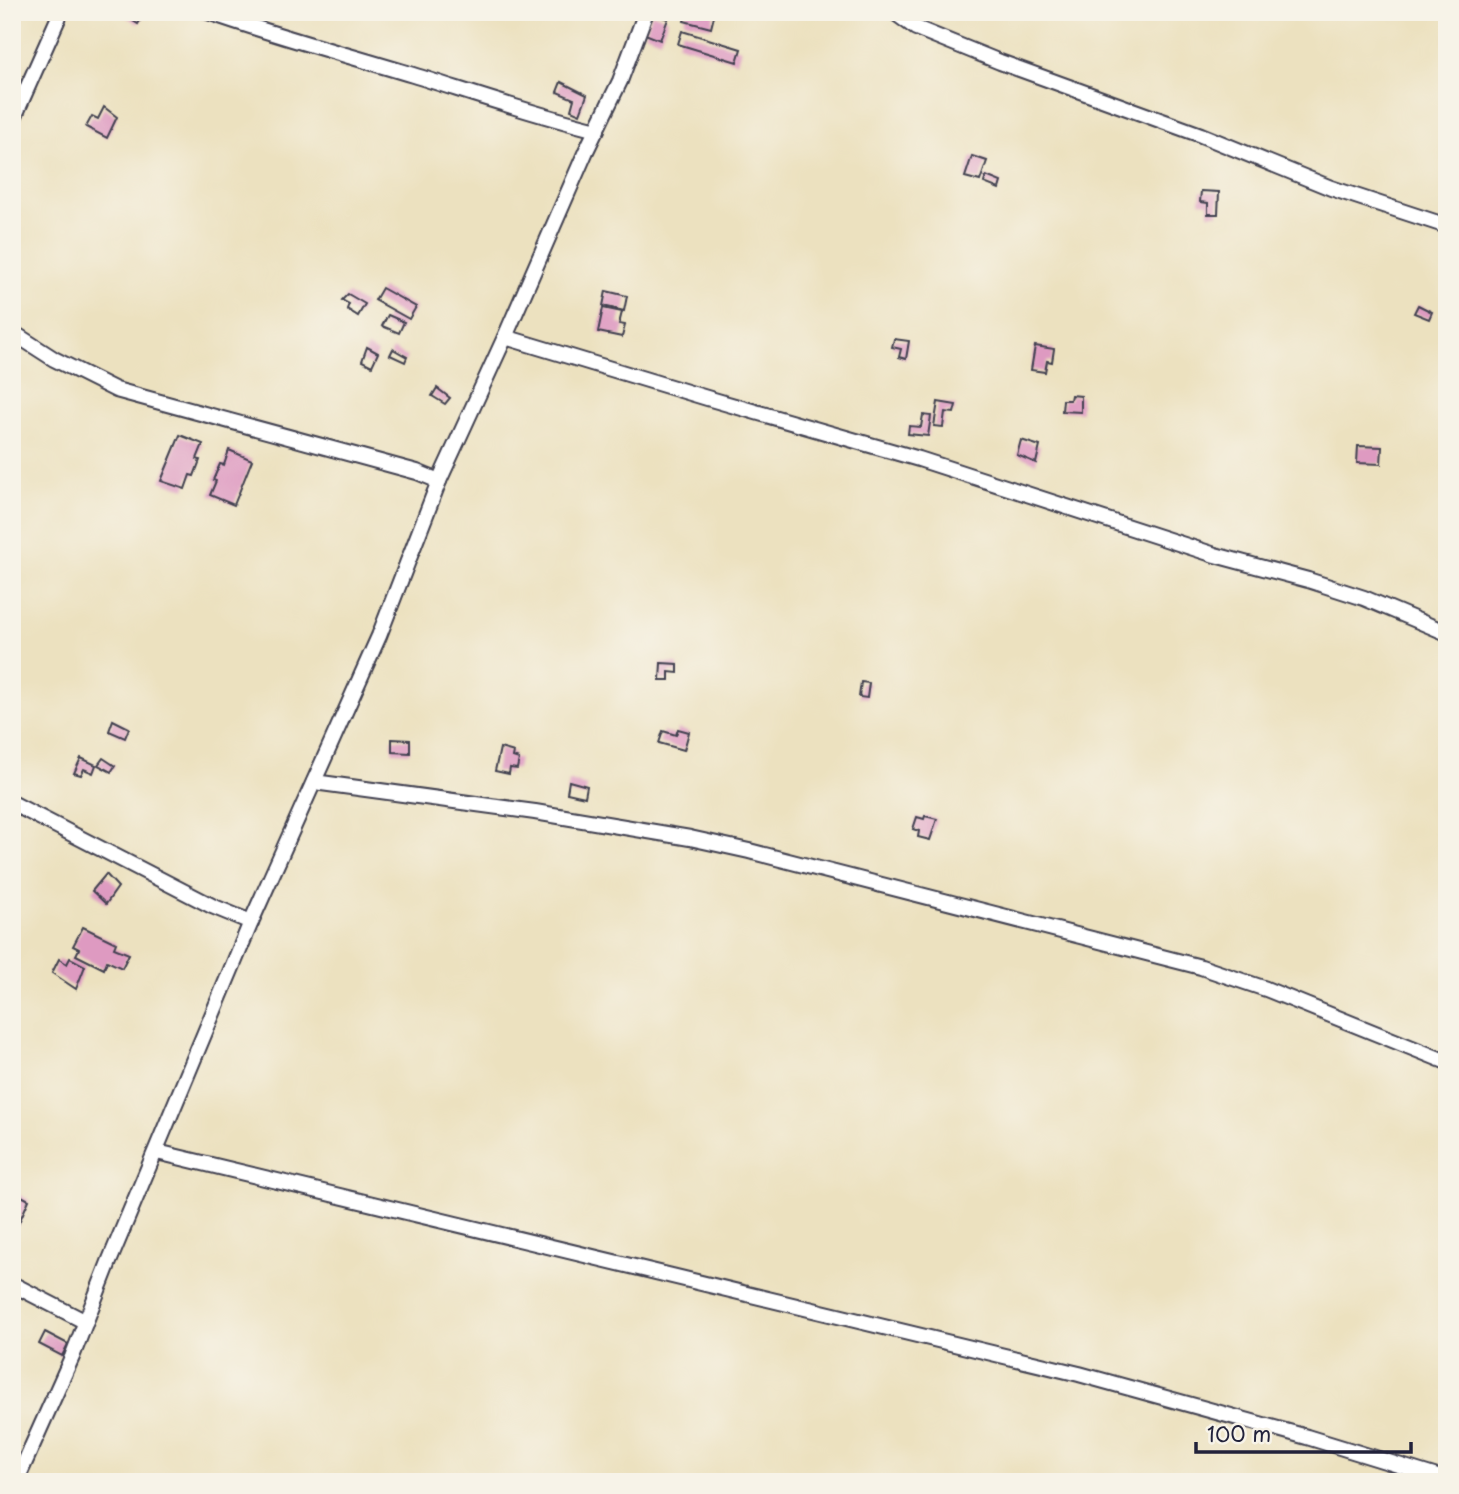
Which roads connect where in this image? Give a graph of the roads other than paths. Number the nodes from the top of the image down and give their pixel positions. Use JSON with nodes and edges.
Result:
{"nodes":[{"id":1,"x":61,"y":12,"type":"edge"},
{"id":2,"x":208,"y":12,"type":"edge"},
{"id":3,"x":646,"y":12,"type":"edge"},
{"id":4,"x":894,"y":12,"type":"edge"},
{"id":5,"x":12,"y":122,"type":"edge"},
{"id":6,"x":597,"y":130,"type":"junction"},
{"id":7,"x":1447,"y":226,"type":"edge"},
{"id":8,"x":12,"y":332,"type":"edge"},
{"id":9,"x":505,"y":337,"type":"junction"},
{"id":10,"x":439,"y":481,"type":"junction"},
{"id":11,"x":1447,"y":633,"type":"edge"},
{"id":12,"x":314,"y":782,"type":"junction"},
{"id":13,"x":12,"y":803,"type":"edge"},
{"id":14,"x":251,"y":922,"type":"junction"},
{"id":15,"x":1447,"y":1062,"type":"edge"},
{"id":16,"x":157,"y":1152,"type":"junction"},
{"id":17,"x":12,"y":1283,"type":"edge"},
{"id":18,"x":86,"y":1322,"type":"junction"},
{"id":19,"x":1447,"y":1480,"type":"edge"},
{"id":20,"x":16,"y":1482,"type":"edge"}],
"edges":[{"from":1,"to":5,"type":"street"},
{"from":2,"to":6,"type":"street"},
{"from":3,"to":6,"type":"street"},
{"from":4,"to":7,"type":"street"},
{"from":6,"to":9,"type":"street"},
{"from":8,"to":10,"type":"street"},
{"from":9,"to":10,"type":"street"},
{"from":9,"to":11,"type":"street"},
{"from":10,"to":12,"type":"street"},
{"from":12,"to":14,"type":"street"},
{"from":12,"to":15,"type":"street"},
{"from":13,"to":14,"type":"street"},
{"from":14,"to":16,"type":"street"},
{"from":16,"to":18,"type":"street"},
{"from":16,"to":19,"type":"street"},
{"from":17,"to":18,"type":"street"},
{"from":18,"to":20,"type":"street"}]}
